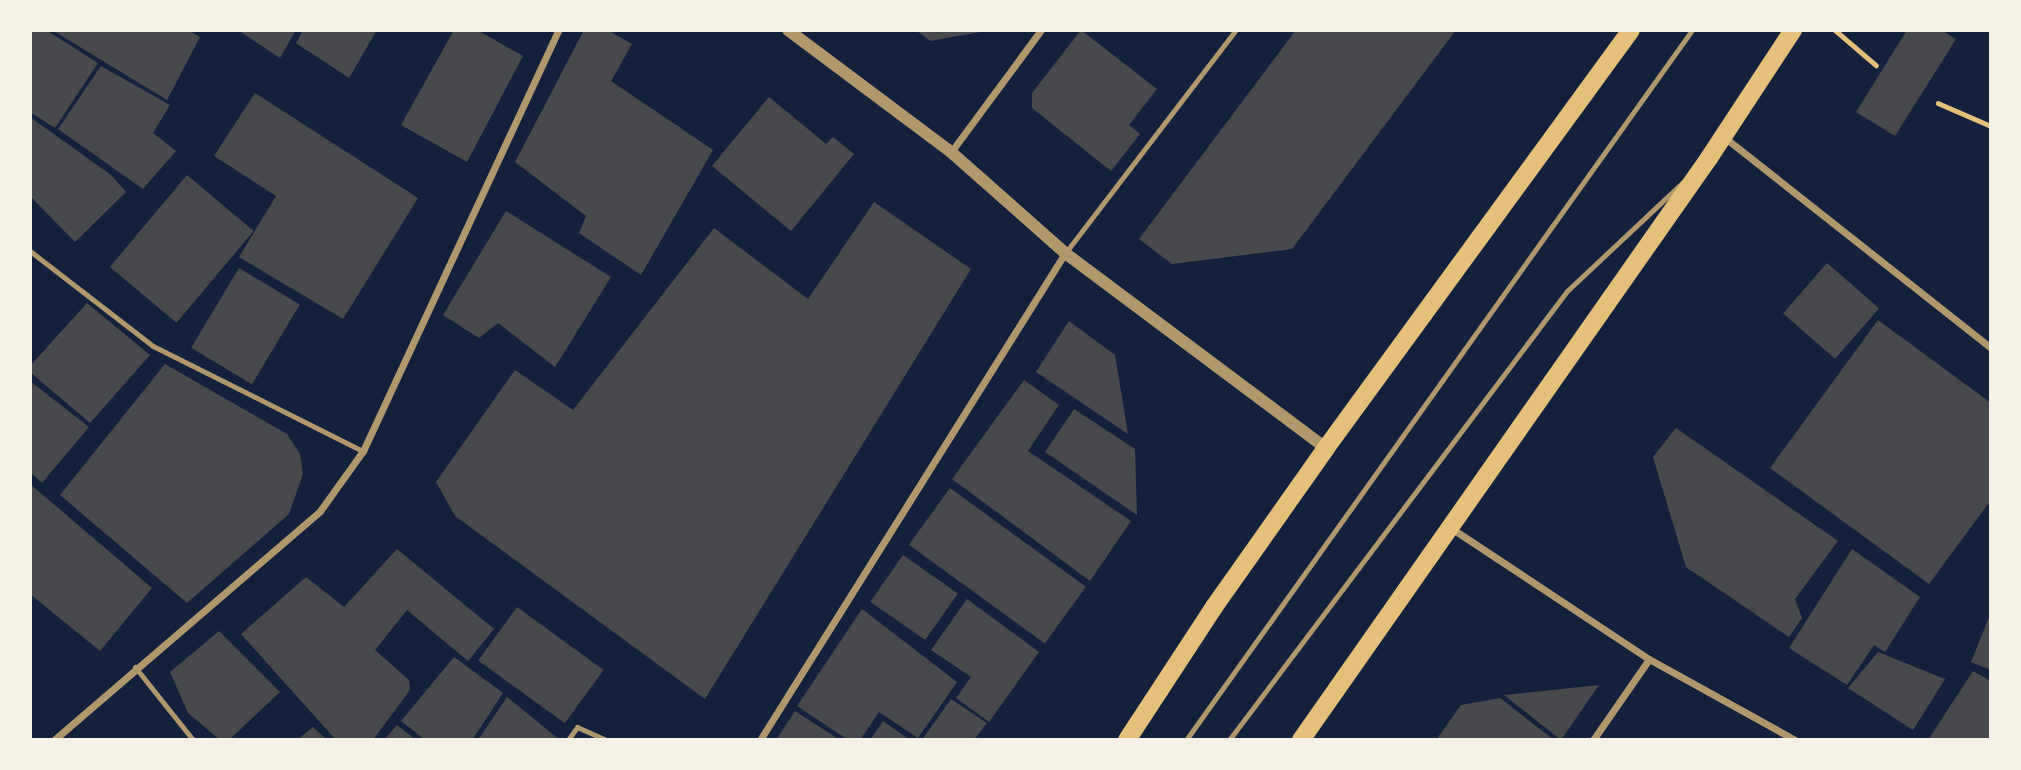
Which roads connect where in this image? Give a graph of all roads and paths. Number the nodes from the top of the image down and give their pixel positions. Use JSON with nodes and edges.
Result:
{"nodes":[{"id":1,"x":558,"y":30,"type":"edge"},
{"id":2,"x":788,"y":30,"type":"edge"},
{"id":3,"x":1041,"y":30,"type":"edge"},
{"id":4,"x":1236,"y":30,"type":"edge"},
{"id":5,"x":1631,"y":30,"type":"edge"},
{"id":6,"x":1692,"y":30,"type":"edge"},
{"id":7,"x":1793,"y":30,"type":"edge"},
{"id":8,"x":1835,"y":30,"type":"edge"},
{"id":9,"x":1876,"y":65,"type":"dead end"},
{"id":10,"x":1938,"y":103,"type":"dead end"},
{"id":11,"x":1991,"y":126,"type":"edge"},
{"id":12,"x":1723,"y":136,"type":"junction"},
{"id":13,"x":951,"y":152,"type":"junction"},
{"id":14,"x":1709,"y":158,"type":"junction"},
{"id":15,"x":30,"y":251,"type":"edge"},
{"id":16,"x":1065,"y":253,"type":"junction"},
{"id":17,"x":1991,"y":348,"type":"edge"},
{"id":18,"x":1326,"y":448,"type":"junction"},
{"id":19,"x":363,"y":451,"type":"junction"},
{"id":20,"x":1451,"y":528,"type":"junction"},
{"id":21,"x":1649,"y":659,"type":"junction"},
{"id":22,"x":135,"y":667,"type":"junction"},
{"id":23,"x":54,"y":740,"type":"edge"},
{"id":24,"x":193,"y":740,"type":"edge"},
{"id":25,"x":568,"y":740,"type":"edge"},
{"id":26,"x":606,"y":740,"type":"edge"},
{"id":27,"x":760,"y":740,"type":"edge"},
{"id":28,"x":1127,"y":740,"type":"edge"},
{"id":29,"x":1186,"y":740,"type":"edge"},
{"id":30,"x":1229,"y":740,"type":"edge"},
{"id":31,"x":1301,"y":740,"type":"edge"},
{"id":32,"x":1593,"y":740,"type":"edge"},
{"id":33,"x":1795,"y":740,"type":"edge"}],
"edges":[{"from":1,"to":19,"type":"street"},
{"from":2,"to":13,"type":"street"},
{"from":3,"to":13,"type":"street"},
{"from":4,"to":16,"type":"lane"},
{"from":5,"to":18,"type":"main road"},
{"from":6,"to":29,"type":"lane"},
{"from":7,"to":12,"type":"main road"},
{"from":8,"to":9,"type":"path"},
{"from":10,"to":11,"type":"path"},
{"from":12,"to":14,"type":"main road"},
{"from":12,"to":17,"type":"street"},
{"from":13,"to":16,"type":"street"},
{"from":14,"to":20,"type":"main road"},
{"from":14,"to":30,"type":"lane"},
{"from":15,"to":19,"type":"lane"},
{"from":16,"to":18,"type":"street"},
{"from":16,"to":27,"type":"street"},
{"from":18,"to":28,"type":"main road"},
{"from":19,"to":22,"type":"street"},
{"from":20,"to":21,"type":"street"},
{"from":20,"to":31,"type":"main road"},
{"from":21,"to":32,"type":"street"},
{"from":21,"to":33,"type":"street"},
{"from":22,"to":23,"type":"street"},
{"from":22,"to":24,"type":"lane"},
{"from":25,"to":26,"type":"lane"}]}
